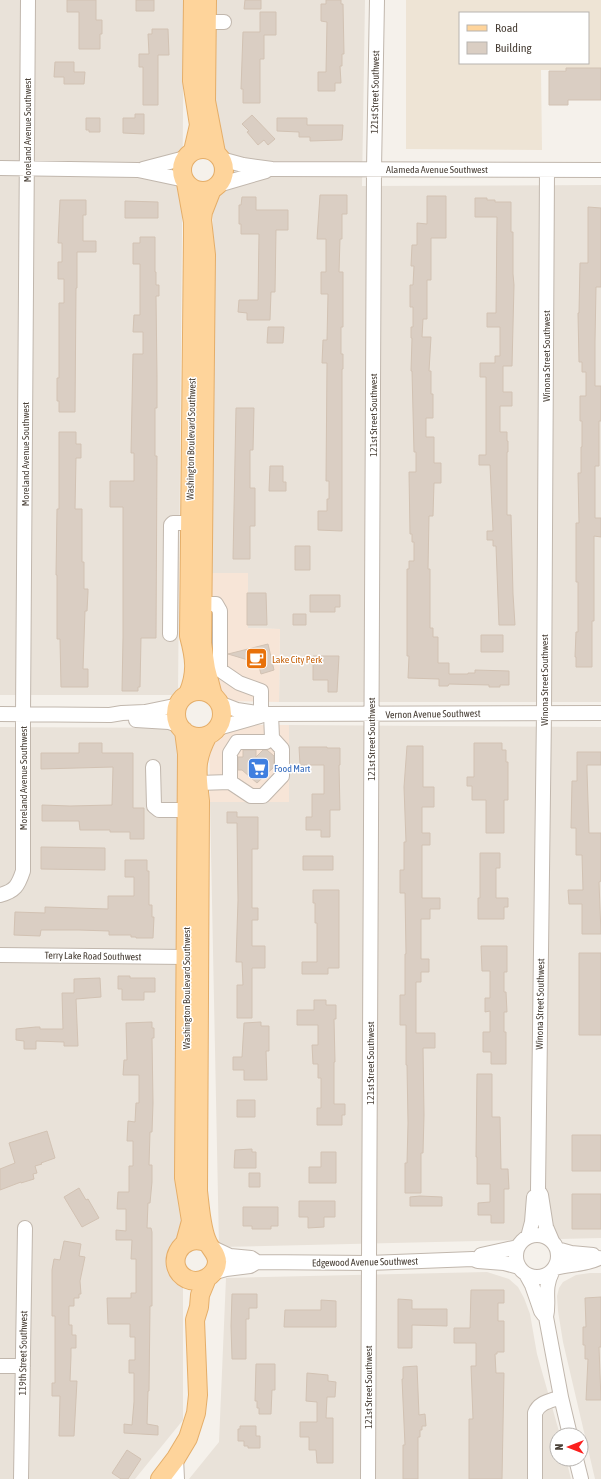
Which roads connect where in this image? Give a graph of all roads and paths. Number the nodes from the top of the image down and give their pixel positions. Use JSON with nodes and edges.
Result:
{"nodes":[{"id":1,"x":28,"y":0,"type":"edge"},
{"id":2,"x":193,"y":0,"type":"edge"},
{"id":3,"x":207,"y":0,"type":"edge"},
{"id":4,"x":377,"y":0,"type":"edge"},
{"id":5,"x":207,"y":22,"type":"junction"},
{"id":6,"x":224,"y":22,"type":"dead end"},
{"id":7,"x":189,"y":154,"type":"junction"},
{"id":8,"x":219,"y":156,"type":"junction"},
{"id":9,"x":0,"y":168,"type":"edge"},
{"id":10,"x":26,"y":168,"type":"junction"},
{"id":11,"x":272,"y":169,"type":"junction"},
{"id":12,"x":374,"y":169,"type":"junction"},
{"id":13,"x":138,"y":170,"type":"junction"},
{"id":14,"x":547,"y":170,"type":"junction"},
{"id":15,"x":601,"y":170,"type":"edge"},
{"id":16,"x":186,"y":182,"type":"junction"},
{"id":17,"x":215,"y":187,"type":"junction"},
{"id":18,"x":190,"y":523,"type":"junction"},
{"id":19,"x":170,"y":578,"type":"junction"},
{"id":20,"x":190,"y":578,"type":"junction"},
{"id":21,"x":170,"y":634,"type":"dead end"},
{"id":22,"x":211,"y":646,"type":"junction"},
{"id":23,"x":184,"y":700,"type":"junction"},
{"id":24,"x":216,"y":700,"type":"junction"},
{"id":25,"x":544,"y":712,"type":"junction"},
{"id":26,"x":601,"y":713,"type":"edge"},
{"id":27,"x":0,"y":714,"type":"edge"},
{"id":28,"x":266,"y":714,"type":"junction"},
{"id":29,"x":372,"y":714,"type":"junction"},
{"id":30,"x":23,"y":715,"type":"junction"},
{"id":31,"x":110,"y":715,"type":"junction"},
{"id":32,"x":182,"y":729,"type":"junction"},
{"id":33,"x":213,"y":731,"type":"junction"},
{"id":34,"x":272,"y":738,"type":"junction"},
{"id":35,"x":153,"y":767,"type":"dead end"},
{"id":36,"x":230,"y":782,"type":"junction"},
{"id":37,"x":198,"y":783,"type":"junction"},
{"id":38,"x":187,"y":810,"type":"junction"},
{"id":39,"x":0,"y":895,"type":"edge"},
{"id":40,"x":0,"y":955,"type":"edge"},
{"id":41,"x":186,"y":957,"type":"junction"},
{"id":42,"x":538,"y":1190,"type":"junction"},
{"id":43,"x":25,"y":1228,"type":"dead end"},
{"id":44,"x":528,"y":1237,"type":"junction"},
{"id":45,"x":185,"y":1243,"type":"junction"},
{"id":46,"x":555,"y":1245,"type":"junction"},
{"id":47,"x":210,"y":1246,"type":"junction"},
{"id":48,"x":518,"y":1247,"type":"junction"},
{"id":49,"x":600,"y":1258,"type":"edge"},
{"id":50,"x":473,"y":1259,"type":"junction"},
{"id":51,"x":257,"y":1262,"type":"junction"},
{"id":52,"x":369,"y":1263,"type":"junction"},
{"id":53,"x":522,"y":1270,"type":"junction"},
{"id":54,"x":553,"y":1270,"type":"junction"},
{"id":55,"x":182,"y":1276,"type":"junction"},
{"id":56,"x":210,"y":1276,"type":"junction"},
{"id":57,"x":546,"y":1317,"type":"junction"},
{"id":58,"x":196,"y":1320,"type":"junction"},
{"id":59,"x":0,"y":1366,"type":"edge"},
{"id":60,"x":23,"y":1366,"type":"junction"},
{"id":61,"x":561,"y":1397,"type":"junction"},
{"id":62,"x":568,"y":1427,"type":"edge"},
{"id":63,"x":176,"y":1458,"type":"junction"},
{"id":64,"x":578,"y":1467,"type":"edge"},
{"id":65,"x":21,"y":1479,"type":"edge"},
{"id":66,"x":160,"y":1479,"type":"edge"},
{"id":67,"x":177,"y":1479,"type":"edge"},
{"id":68,"x":368,"y":1479,"type":"edge"},
{"id":69,"x":535,"y":1479,"type":"edge"},
{"id":70,"x":582,"y":1479,"type":"edge"}],
"edges":[{"from":1,"to":10,"type":"street","name":"Moreland Avenue Southwest"},
{"from":2,"to":7,"type":"main road"},
{"from":3,"to":5,"type":"main road"},
{"from":4,"to":12,"type":"street","name":"121st Street Southwest"},
{"from":5,"to":6,"type":"street"},
{"from":5,"to":8,"type":"main road"},
{"from":7,"to":8,"type":"main road"},
{"from":7,"to":13,"type":"street"},
{"from":7,"to":16,"type":"main road"},
{"from":8,"to":11,"type":"street","name":"Alameda Avenue Southwest"},
{"from":8,"to":17,"type":"main road"},
{"from":9,"to":10,"type":"street"},
{"from":10,"to":13,"type":"street"},
{"from":10,"to":30,"type":"street","name":"Moreland Avenue Southwest"},
{"from":11,"to":12,"type":"street","name":"Alameda Avenue Southwest"},
{"from":11,"to":17,"type":"street","name":"Alameda Avenue Southwest"},
{"from":12,"to":14,"type":"street","name":"Alameda Avenue Southwest"},
{"from":12,"to":29,"type":"street","name":"121st Street Southwest"},
{"from":13,"to":16,"type":"street"},
{"from":14,"to":15,"type":"street","name":"Alameda Avenue Southwest"},
{"from":14,"to":25,"type":"street","name":"Winona Street Southwest"},
{"from":16,"to":17,"type":"main road"},
{"from":16,"to":18,"type":"main road","name":"Washington Boulevard Southwest"},
{"from":17,"to":22,"type":"main road","name":"Washington Boulevard Southwest"},
{"from":18,"to":19,"type":"street"},
{"from":18,"to":20,"type":"main road","name":"Washington Boulevard Southwest"},
{"from":19,"to":20,"type":"street"},
{"from":19,"to":21,"type":"street"},
{"from":20,"to":23,"type":"main road","name":"Washington Boulevard Southwest"},
{"from":22,"to":24,"type":"main road","name":"Washington Boulevard Southwest"},
{"from":22,"to":28,"type":"street"},
{"from":23,"to":24,"type":"main road"},
{"from":23,"to":31,"type":"street"},
{"from":23,"to":32,"type":"main road"},
{"from":24,"to":28,"type":"street","name":"Vernon Avenue Southwest"},
{"from":24,"to":33,"type":"main road"},
{"from":25,"to":26,"type":"street","name":"Vernon Avenue Southwest"},
{"from":25,"to":29,"type":"street","name":"Vernon Avenue Southwest"},
{"from":25,"to":42,"type":"street","name":"Winona Street Southwest"},
{"from":27,"to":30,"type":"street"},
{"from":28,"to":29,"type":"street","name":"Vernon Avenue Southwest"},
{"from":28,"to":33,"type":"street","name":"Vernon Avenue Southwest"},
{"from":28,"to":34,"type":"street"},
{"from":29,"to":52,"type":"street","name":"121st Street Southwest"},
{"from":30,"to":31,"type":"street"},
{"from":30,"to":39,"type":"street","name":"Moreland Avenue Southwest"},
{"from":31,"to":32,"type":"street"},
{"from":32,"to":33,"type":"main road"},
{"from":32,"to":38,"type":"main road","name":"Washington Boulevard Southwest"},
{"from":33,"to":37,"type":"main road","name":"Washington Boulevard Southwest"},
{"from":34,"to":36,"type":"street"},
{"from":34,"to":36,"type":"street"},
{"from":35,"to":38,"type":"street"},
{"from":36,"to":37,"type":"street"},
{"from":37,"to":47,"type":"main road","name":"Washington Boulevard Southwest"},
{"from":38,"to":41,"type":"main road","name":"Washington Boulevard Southwest"},
{"from":40,"to":41,"type":"street","name":"Terry Lake Road Southwest"},
{"from":41,"to":45,"type":"main road","name":"Washington Boulevard Southwest"},
{"from":42,"to":44,"type":"street","name":"Winona Street Southwest"},
{"from":42,"to":46,"type":"street","name":"Winona Street Southwest"},
{"from":43,"to":60,"type":"street","name":"119th Street Southwest"},
{"from":44,"to":46,"type":"street"},
{"from":44,"to":48,"type":"street"},
{"from":45,"to":47,"type":"main road"},
{"from":45,"to":55,"type":"main road"},
{"from":46,"to":49,"type":"street"},
{"from":46,"to":54,"type":"street"},
{"from":47,"to":51,"type":"street","name":"Edgewood Avenue Southwest"},
{"from":47,"to":56,"type":"main road"},
{"from":48,"to":50,"type":"street","name":"Edgewood Avenue Southwest"},
{"from":48,"to":53,"type":"street"},
{"from":49,"to":54,"type":"street"},
{"from":50,"to":52,"type":"street","name":"Edgewood Avenue Southwest"},
{"from":50,"to":53,"type":"street","name":"Edgewood Avenue Southwest"},
{"from":51,"to":52,"type":"street","name":"Edgewood Avenue Southwest"},
{"from":51,"to":56,"type":"street","name":"Edgewood Avenue Southwest"},
{"from":52,"to":68,"type":"street","name":"121st Street Southwest"},
{"from":53,"to":54,"type":"street"},
{"from":53,"to":57,"type":"street"},
{"from":54,"to":57,"type":"street"},
{"from":55,"to":56,"type":"main road"},
{"from":55,"to":58,"type":"main road"},
{"from":56,"to":58,"type":"main road"},
{"from":57,"to":61,"type":"street"},
{"from":58,"to":63,"type":"main road"},
{"from":59,"to":60,"type":"street"},
{"from":60,"to":65,"type":"street","name":"119th Street Southwest"},
{"from":61,"to":62,"type":"street"},
{"from":61,"to":69,"type":"street"},
{"from":63,"to":66,"type":"main road"},
{"from":63,"to":67,"type":"street"},
{"from":64,"to":70,"type":"street"}]}
